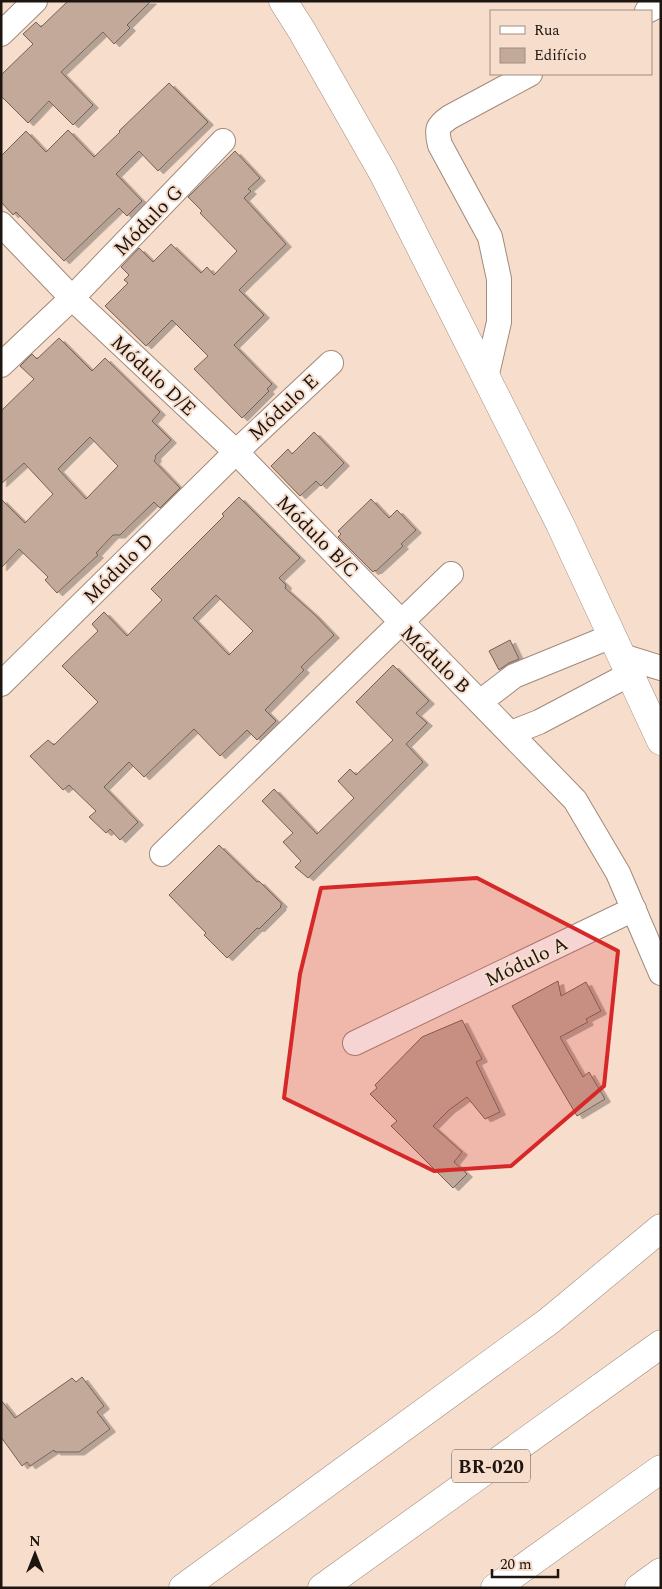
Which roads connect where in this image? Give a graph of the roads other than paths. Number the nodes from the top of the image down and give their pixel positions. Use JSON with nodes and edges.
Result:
{"nodes":[{"id":1,"x":36,"y":1,"type":"edge"},
{"id":2,"x":283,"y":1,"type":"edge"},
{"id":3,"x":661,"y":4,"type":"edge"},
{"id":4,"x":649,"y":10,"type":"edge"},
{"id":5,"x":1,"y":34,"type":"edge"},
{"id":6,"x":528,"y":75,"type":"edge"},
{"id":7,"x":223,"y":141,"type":"dead end"},
{"id":8,"x":1,"y":224,"type":"edge"},
{"id":9,"x":72,"y":298,"type":"junction"},
{"id":10,"x":331,"y":363,"type":"dead end"},
{"id":11,"x":1,"y":365,"type":"edge"},
{"id":12,"x":486,"y":378,"type":"junction"},
{"id":13,"x":236,"y":452,"type":"junction"},
{"id":14,"x":450,"y":574,"type":"dead end"},
{"id":15,"x":401,"y":620,"type":"junction"},
{"id":16,"x":621,"y":656,"type":"junction"},
{"id":17,"x":661,"y":668,"type":"edge"},
{"id":18,"x":1,"y":684,"type":"edge"},
{"id":19,"x":480,"y":702,"type":"junction"},
{"id":20,"x":511,"y":733,"type":"junction"},
{"id":21,"x":661,"y":741,"type":"edge"},
{"id":22,"x":162,"y":854,"type":"dead end"},
{"id":23,"x":634,"y":909,"type":"junction"},
{"id":24,"x":661,"y":973,"type":"edge"},
{"id":25,"x":355,"y":1043,"type":"dead end"},
{"id":26,"x":661,"y":1228,"type":"edge"},
{"id":27,"x":661,"y":1344,"type":"edge"},
{"id":28,"x":661,"y":1469,"type":"edge"},
{"id":29,"x":661,"y":1572,"type":"edge"},
{"id":30,"x":184,"y":1588,"type":"edge"},
{"id":31,"x":322,"y":1588,"type":"edge"},
{"id":32,"x":495,"y":1588,"type":"edge"},
{"id":33,"x":638,"y":1588,"type":"edge"}],
"edges":[{"from":1,"to":5,"type":"street"},
{"from":2,"to":12,"type":"main road"},
{"from":3,"to":4,"type":"street"},
{"from":6,"to":12,"type":"street"},
{"from":7,"to":9,"type":"street","name":"Módulo G"},
{"from":8,"to":9,"type":"street","name":"Módulo D/E"},
{"from":9,"to":11,"type":"street","name":"Módulo G"},
{"from":9,"to":13,"type":"street","name":"Módulo D/E"},
{"from":10,"to":13,"type":"street","name":"Módulo E"},
{"from":12,"to":16,"type":"main road"},
{"from":13,"to":15,"type":"street","name":"Módulo B/C"},
{"from":13,"to":18,"type":"street","name":"Módulo D"},
{"from":14,"to":15,"type":"street"},
{"from":15,"to":19,"type":"street","name":"Módulo B"},
{"from":15,"to":22,"type":"street","name":"Módulo B"},
{"from":16,"to":17,"type":"street"},
{"from":16,"to":19,"type":"street"},
{"from":16,"to":20,"type":"street"},
{"from":16,"to":21,"type":"main road"},
{"from":19,"to":20,"type":"street","name":"Módulo B"},
{"from":20,"to":23,"type":"street","name":"Módulo B"},
{"from":23,"to":24,"type":"street"},
{"from":23,"to":25,"type":"street","name":"Módulo A"},
{"from":26,"to":30,"type":"main road"},
{"from":27,"to":31,"type":"main road","number":"BR-020"},
{"from":28,"to":32,"type":"main road"},
{"from":29,"to":33,"type":"main road"}]}
